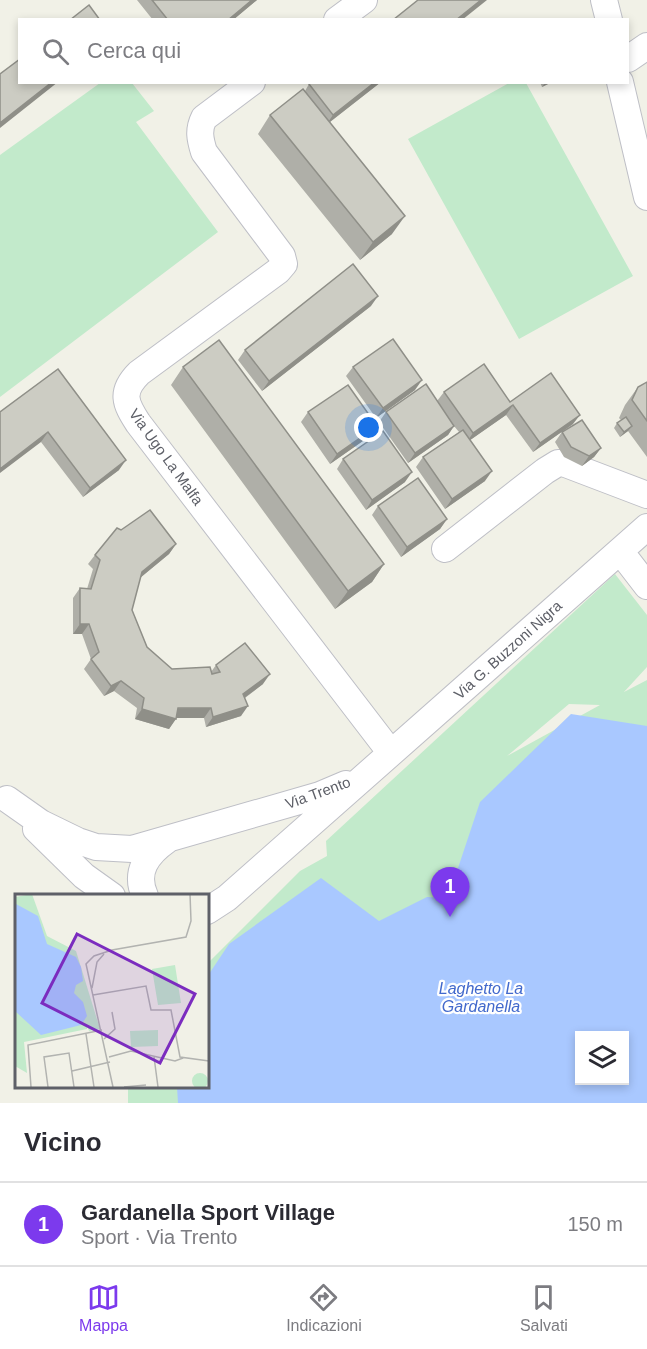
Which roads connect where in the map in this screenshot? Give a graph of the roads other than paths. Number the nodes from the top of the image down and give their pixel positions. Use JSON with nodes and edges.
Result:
{"nodes":[{"id":1,"x":364,"y":0,"type":"edge"},
{"id":2,"x":604,"y":0,"type":"edge"},
{"id":3,"x":340,"y":18,"type":"edge"},
{"id":4,"x":608,"y":18,"type":"edge"},
{"id":5,"x":647,"y":46,"type":"edge"},
{"id":6,"x":629,"y":58,"type":"edge"},
{"id":7,"x":249,"y":84,"type":"edge"},
{"id":8,"x":620,"y":84,"type":"edge"},
{"id":9,"x":647,"y":197,"type":"edge"},
{"id":10,"x":647,"y":495,"type":"edge"},
{"id":11,"x":647,"y":527,"type":"edge"},
{"id":12,"x":445,"y":549,"type":"dead end"},
{"id":13,"x":620,"y":551,"type":"junction"},
{"id":14,"x":647,"y":586,"type":"edge"},
{"id":15,"x":391,"y":753,"type":"junction"},
{"id":16,"x":368,"y":773,"type":"junction"},
{"id":17,"x":4,"y":796,"type":"edge"},
{"id":18,"x":167,"y":840,"type":"junction"},
{"id":19,"x":109,"y":894,"type":"edge"},
{"id":20,"x":144,"y":894,"type":"edge"},
{"id":21,"x":208,"y":910,"type":"edge"}],
"edges":[{"from":1,"to":3,"type":"street"},
{"from":2,"to":4,"type":"street"},
{"from":5,"to":6,"type":"street"},
{"from":7,"to":15,"type":"street","name":"Via Ugo La Malfa"},
{"from":8,"to":9,"type":"street"},
{"from":10,"to":12,"type":"street"},
{"from":11,"to":13,"type":"street","name":"Via G. Buzzoni Nigra"},
{"from":13,"to":14,"type":"street"},
{"from":13,"to":15,"type":"street","name":"Via G. Buzzoni Nigra"},
{"from":15,"to":16,"type":"street","name":"Via G. Buzzoni Nigra"},
{"from":16,"to":18,"type":"street","name":"Via Trento"},
{"from":16,"to":21,"type":"street","name":"Via Trento"},
{"from":17,"to":18,"type":"street","name":"Via Trento"},
{"from":17,"to":19,"type":"street","name":"Via Trento"},
{"from":18,"to":20,"type":"street","name":"Via Trento"}]}
